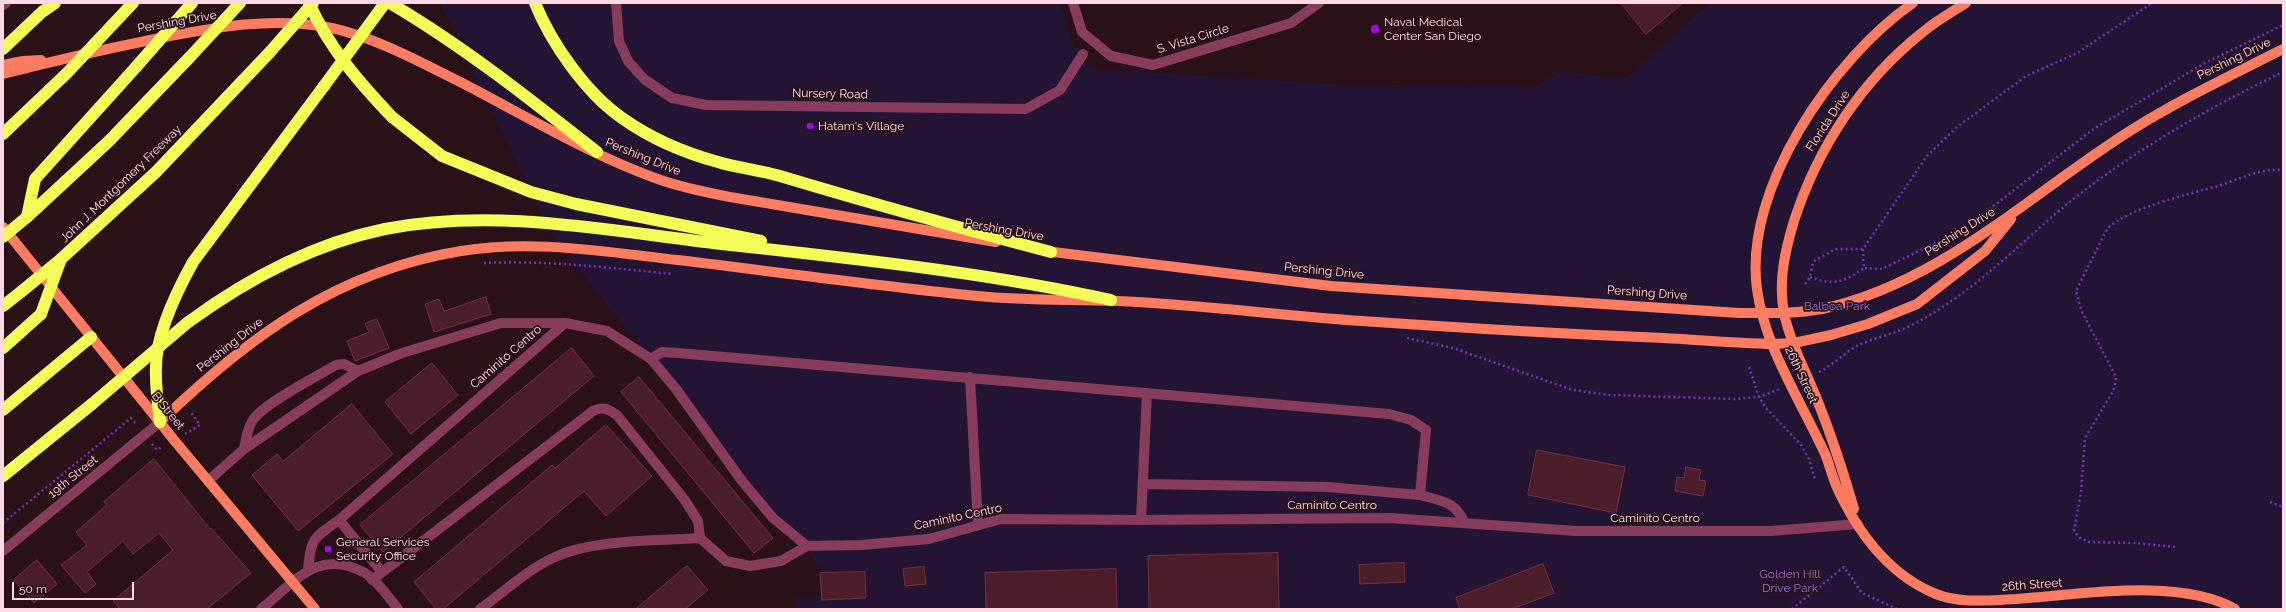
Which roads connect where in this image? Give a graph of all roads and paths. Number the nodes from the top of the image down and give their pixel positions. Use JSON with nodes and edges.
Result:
{"nodes":[{"id":1,"x":6,"y":3,"type":"edge"},
{"id":2,"x":55,"y":3,"type":"edge"},
{"id":3,"x":133,"y":3,"type":"edge"},
{"id":4,"x":192,"y":3,"type":"edge"},
{"id":5,"x":240,"y":3,"type":"edge"},
{"id":6,"x":309,"y":3,"type":"edge"},
{"id":7,"x":313,"y":3,"type":"edge"},
{"id":8,"x":385,"y":3,"type":"edge"},
{"id":9,"x":390,"y":3,"type":"edge"},
{"id":10,"x":535,"y":3,"type":"edge"},
{"id":11,"x":616,"y":3,"type":"edge"},
{"id":12,"x":1073,"y":3,"type":"edge"},
{"id":13,"x":1319,"y":3,"type":"edge"},
{"id":14,"x":1913,"y":3,"type":"edge"},
{"id":15,"x":1966,"y":3,"type":"edge"},
{"id":16,"x":2152,"y":3,"type":"edge"},
{"id":17,"x":2240,"y":3,"type":"edge"},
{"id":18,"x":2248,"y":3,"type":"edge"},
{"id":19,"x":3,"y":5,"type":"edge"},
{"id":20,"x":2283,"y":25,"type":"edge"},
{"id":21,"x":3,"y":49,"type":"edge"},
{"id":22,"x":2283,"y":50,"type":"edge"},
{"id":23,"x":1083,"y":54,"type":"dead end"},
{"id":24,"x":59,"y":60,"type":"junction"},
{"id":25,"x":3,"y":65,"type":"edge"},
{"id":26,"x":2283,"y":72,"type":"edge"},
{"id":27,"x":3,"y":74,"type":"edge"},
{"id":28,"x":3,"y":134,"type":"edge"},
{"id":29,"x":597,"y":152,"type":"junction"},
{"id":30,"x":2283,"y":170,"type":"edge"},
{"id":31,"x":2017,"y":211,"type":"junction"},
{"id":32,"x":27,"y":217,"type":"junction"},
{"id":33,"x":3,"y":227,"type":"edge"},
{"id":34,"x":3,"y":237,"type":"edge"},
{"id":35,"x":1863,"y":249,"type":"junction"},
{"id":36,"x":1051,"y":252,"type":"junction"},
{"id":37,"x":61,"y":259,"type":"junction"},
{"id":38,"x":864,"y":260,"type":"junction"},
{"id":39,"x":477,"y":263,"type":"dead end"},
{"id":40,"x":1864,"y":268,"type":"junction"},
{"id":41,"x":680,"y":275,"type":"dead end"},
{"id":42,"x":1810,"y":277,"type":"junction"},
{"id":43,"x":1804,"y":284,"type":"dead end"},
{"id":44,"x":1111,"y":300,"type":"junction"},
{"id":45,"x":3,"y":306,"type":"edge"},
{"id":46,"x":1762,"y":313,"type":"junction"},
{"id":47,"x":1784,"y":313,"type":"junction"},
{"id":48,"x":565,"y":323,"type":"junction"},
{"id":49,"x":91,"y":337,"type":"junction"},
{"id":50,"x":1401,"y":337,"type":"dead end"},
{"id":51,"x":1794,"y":343,"type":"junction"},
{"id":52,"x":1773,"y":344,"type":"junction"},
{"id":53,"x":3,"y":348,"type":"edge"},
{"id":54,"x":651,"y":359,"type":"junction"},
{"id":55,"x":1748,"y":367,"type":"dead end"},
{"id":56,"x":358,"y":372,"type":"junction"},
{"id":57,"x":1816,"y":373,"type":"dead end"},
{"id":58,"x":970,"y":377,"type":"junction"},
{"id":59,"x":1147,"y":393,"type":"junction"},
{"id":60,"x":1768,"y":394,"type":"dead end"},
{"id":61,"x":1759,"y":397,"type":"junction"},
{"id":62,"x":194,"y":405,"type":"dead end"},
{"id":63,"x":3,"y":410,"type":"edge"},
{"id":64,"x":131,"y":418,"type":"dead end"},
{"id":65,"x":160,"y":422,"type":"junction"},
{"id":66,"x":200,"y":425,"type":"dead end"},
{"id":67,"x":244,"y":449,"type":"junction"},
{"id":68,"x":3,"y":476,"type":"edge"},
{"id":69,"x":1815,"y":479,"type":"dead end"},
{"id":70,"x":208,"y":480,"type":"junction"},
{"id":71,"x":1143,"y":484,"type":"junction"},
{"id":72,"x":1420,"y":495,"type":"junction"},
{"id":73,"x":2270,"y":502,"type":"dead end"},
{"id":74,"x":2283,"y":506,"type":"edge"},
{"id":75,"x":339,"y":520,"type":"junction"},
{"id":76,"x":1141,"y":520,"type":"junction"},
{"id":77,"x":1464,"y":522,"type":"junction"},
{"id":78,"x":3,"y":523,"type":"edge"},
{"id":79,"x":1858,"y":524,"type":"junction"},
{"id":80,"x":978,"y":525,"type":"junction"},
{"id":81,"x":700,"y":538,"type":"junction"},
{"id":82,"x":807,"y":546,"type":"junction"},
{"id":83,"x":2175,"y":547,"type":"dead end"},
{"id":84,"x":3,"y":551,"type":"edge"},
{"id":85,"x":308,"y":570,"type":"junction"},
{"id":86,"x":382,"y":572,"type":"junction"},
{"id":87,"x":372,"y":580,"type":"junction"},
{"id":88,"x":294,"y":582,"type":"junction"},
{"id":89,"x":261,"y":609,"type":"edge"},
{"id":90,"x":315,"y":609,"type":"edge"},
{"id":91,"x":398,"y":609,"type":"edge"},
{"id":92,"x":480,"y":609,"type":"edge"},
{"id":93,"x":1792,"y":609,"type":"edge"},
{"id":94,"x":1897,"y":609,"type":"edge"},
{"id":95,"x":2235,"y":609,"type":"edge"}],
"edges":[{"from":1,"to":19,"type":"street"},
{"from":2,"to":21,"type":"highway"},
{"from":3,"to":28,"type":"highway","bridge":true},
{"from":4,"to":32,"type":"highway","bridge":true},
{"from":5,"to":32,"type":"highway","bridge":true},
{"from":6,"to":38,"type":"highway","bridge":true},
{"from":7,"to":37,"type":"highway","name":"John J. Montgomery Freeway","bridge":true},
{"from":8,"to":65,"type":"highway","bridge":true},
{"from":9,"to":29,"type":"highway"},
{"from":10,"to":36,"type":"highway"},
{"from":11,"to":23,"type":"street","name":"Nursery Road"},
{"from":12,"to":13,"type":"street","name":"S. Vista Circle"},
{"from":14,"to":46,"type":"main road","name":"Florida Drive"},
{"from":15,"to":47,"type":"main road","name":"Florida Drive"},
{"from":16,"to":35,"type":"path"},
{"from":17,"to":18,"type":"path"},
{"from":20,"to":40,"type":"path"},
{"from":22,"to":31,"type":"main road","name":"Pershing Drive"},
{"from":24,"to":25,"type":"main road"},
{"from":24,"to":27,"type":"main road","name":"Pershing Drive"},
{"from":24,"to":29,"type":"main road","name":"Pershing Drive"},
{"from":26,"to":57,"type":"path"},
{"from":29,"to":36,"type":"main road","name":"Pershing Drive"},
{"from":30,"to":83,"type":"path"},
{"from":31,"to":47,"type":"main road","name":"Pershing Drive"},
{"from":31,"to":51,"type":"main road","name":"Pershing Drive"},
{"from":32,"to":34,"type":"highway","bridge":true},
{"from":33,"to":49,"type":"main road","name":"B Street"},
{"from":35,"to":40,"type":"path"},
{"from":35,"to":42,"type":"path"},
{"from":36,"to":46,"type":"main road","name":"Pershing Drive"},
{"from":37,"to":45,"type":"highway","name":"John J. Montgomery Freeway","bridge":true},
{"from":37,"to":53,"type":"highway","bridge":true},
{"from":38,"to":44,"type":"highway"},
{"from":38,"to":68,"type":"highway","bridge":true},
{"from":39,"to":41,"type":"path"},
{"from":40,"to":42,"type":"path"},
{"from":42,"to":43,"type":"path"},
{"from":44,"to":52,"type":"main road","name":"Pershing Drive"},
{"from":44,"to":65,"type":"main road","name":"Pershing Drive"},
{"from":46,"to":47,"type":"main road","name":"Pershing Drive"},
{"from":46,"to":52,"type":"main road","name":"Florida Drive"},
{"from":47,"to":51,"type":"main road","name":"Florida Drive"},
{"from":48,"to":54,"type":"street"},
{"from":48,"to":56,"type":"street"},
{"from":48,"to":75,"type":"street","name":"Caminito Centro"},
{"from":49,"to":63,"type":"highway"},
{"from":49,"to":65,"type":"main road","name":"B Street"},
{"from":50,"to":61,"type":"path"},
{"from":51,"to":52,"type":"main road","name":"Pershing Drive"},
{"from":51,"to":79,"type":"main road","name":"26th Street"},
{"from":52,"to":79,"type":"main road","name":"26th Street"},
{"from":54,"to":58,"type":"street"},
{"from":54,"to":82,"type":"street"},
{"from":55,"to":61,"type":"path"},
{"from":56,"to":67,"type":"street"},
{"from":56,"to":67,"type":"street"},
{"from":58,"to":59,"type":"street"},
{"from":58,"to":80,"type":"street"},
{"from":59,"to":71,"type":"street"},
{"from":59,"to":72,"type":"street"},
{"from":60,"to":61,"type":"path"},
{"from":61,"to":69,"type":"path"},
{"from":62,"to":66,"type":"path"},
{"from":64,"to":78,"type":"path"},
{"from":65,"to":70,"type":"main road","name":"B Street"},
{"from":65,"to":84,"type":"street","name":"19th Street"},
{"from":67,"to":70,"type":"street"},
{"from":70,"to":88,"type":"main road","name":"B Street"},
{"from":71,"to":72,"type":"street"},
{"from":71,"to":76,"type":"street"},
{"from":72,"to":77,"type":"street"},
{"from":73,"to":74,"type":"path"},
{"from":75,"to":85,"type":"street","name":"Caminito Centro"},
{"from":75,"to":86,"type":"street"},
{"from":76,"to":77,"type":"street","name":"Caminito Centro"},
{"from":76,"to":80,"type":"street","name":"Caminito Centro"},
{"from":77,"to":79,"type":"street","name":"Caminito Centro"},
{"from":79,"to":95,"type":"main road","name":"26th Street"},
{"from":80,"to":82,"type":"street","name":"Caminito Centro"},
{"from":81,"to":82,"type":"street","name":"Caminito Centro"},
{"from":81,"to":86,"type":"street"},
{"from":81,"to":92,"type":"street"},
{"from":85,"to":87,"type":"street"},
{"from":85,"to":88,"type":"street"},
{"from":86,"to":87,"type":"street"},
{"from":87,"to":91,"type":"street"},
{"from":88,"to":89,"type":"street"},
{"from":88,"to":90,"type":"main road","name":"B Street"},
{"from":93,"to":94,"type":"path"}]}
